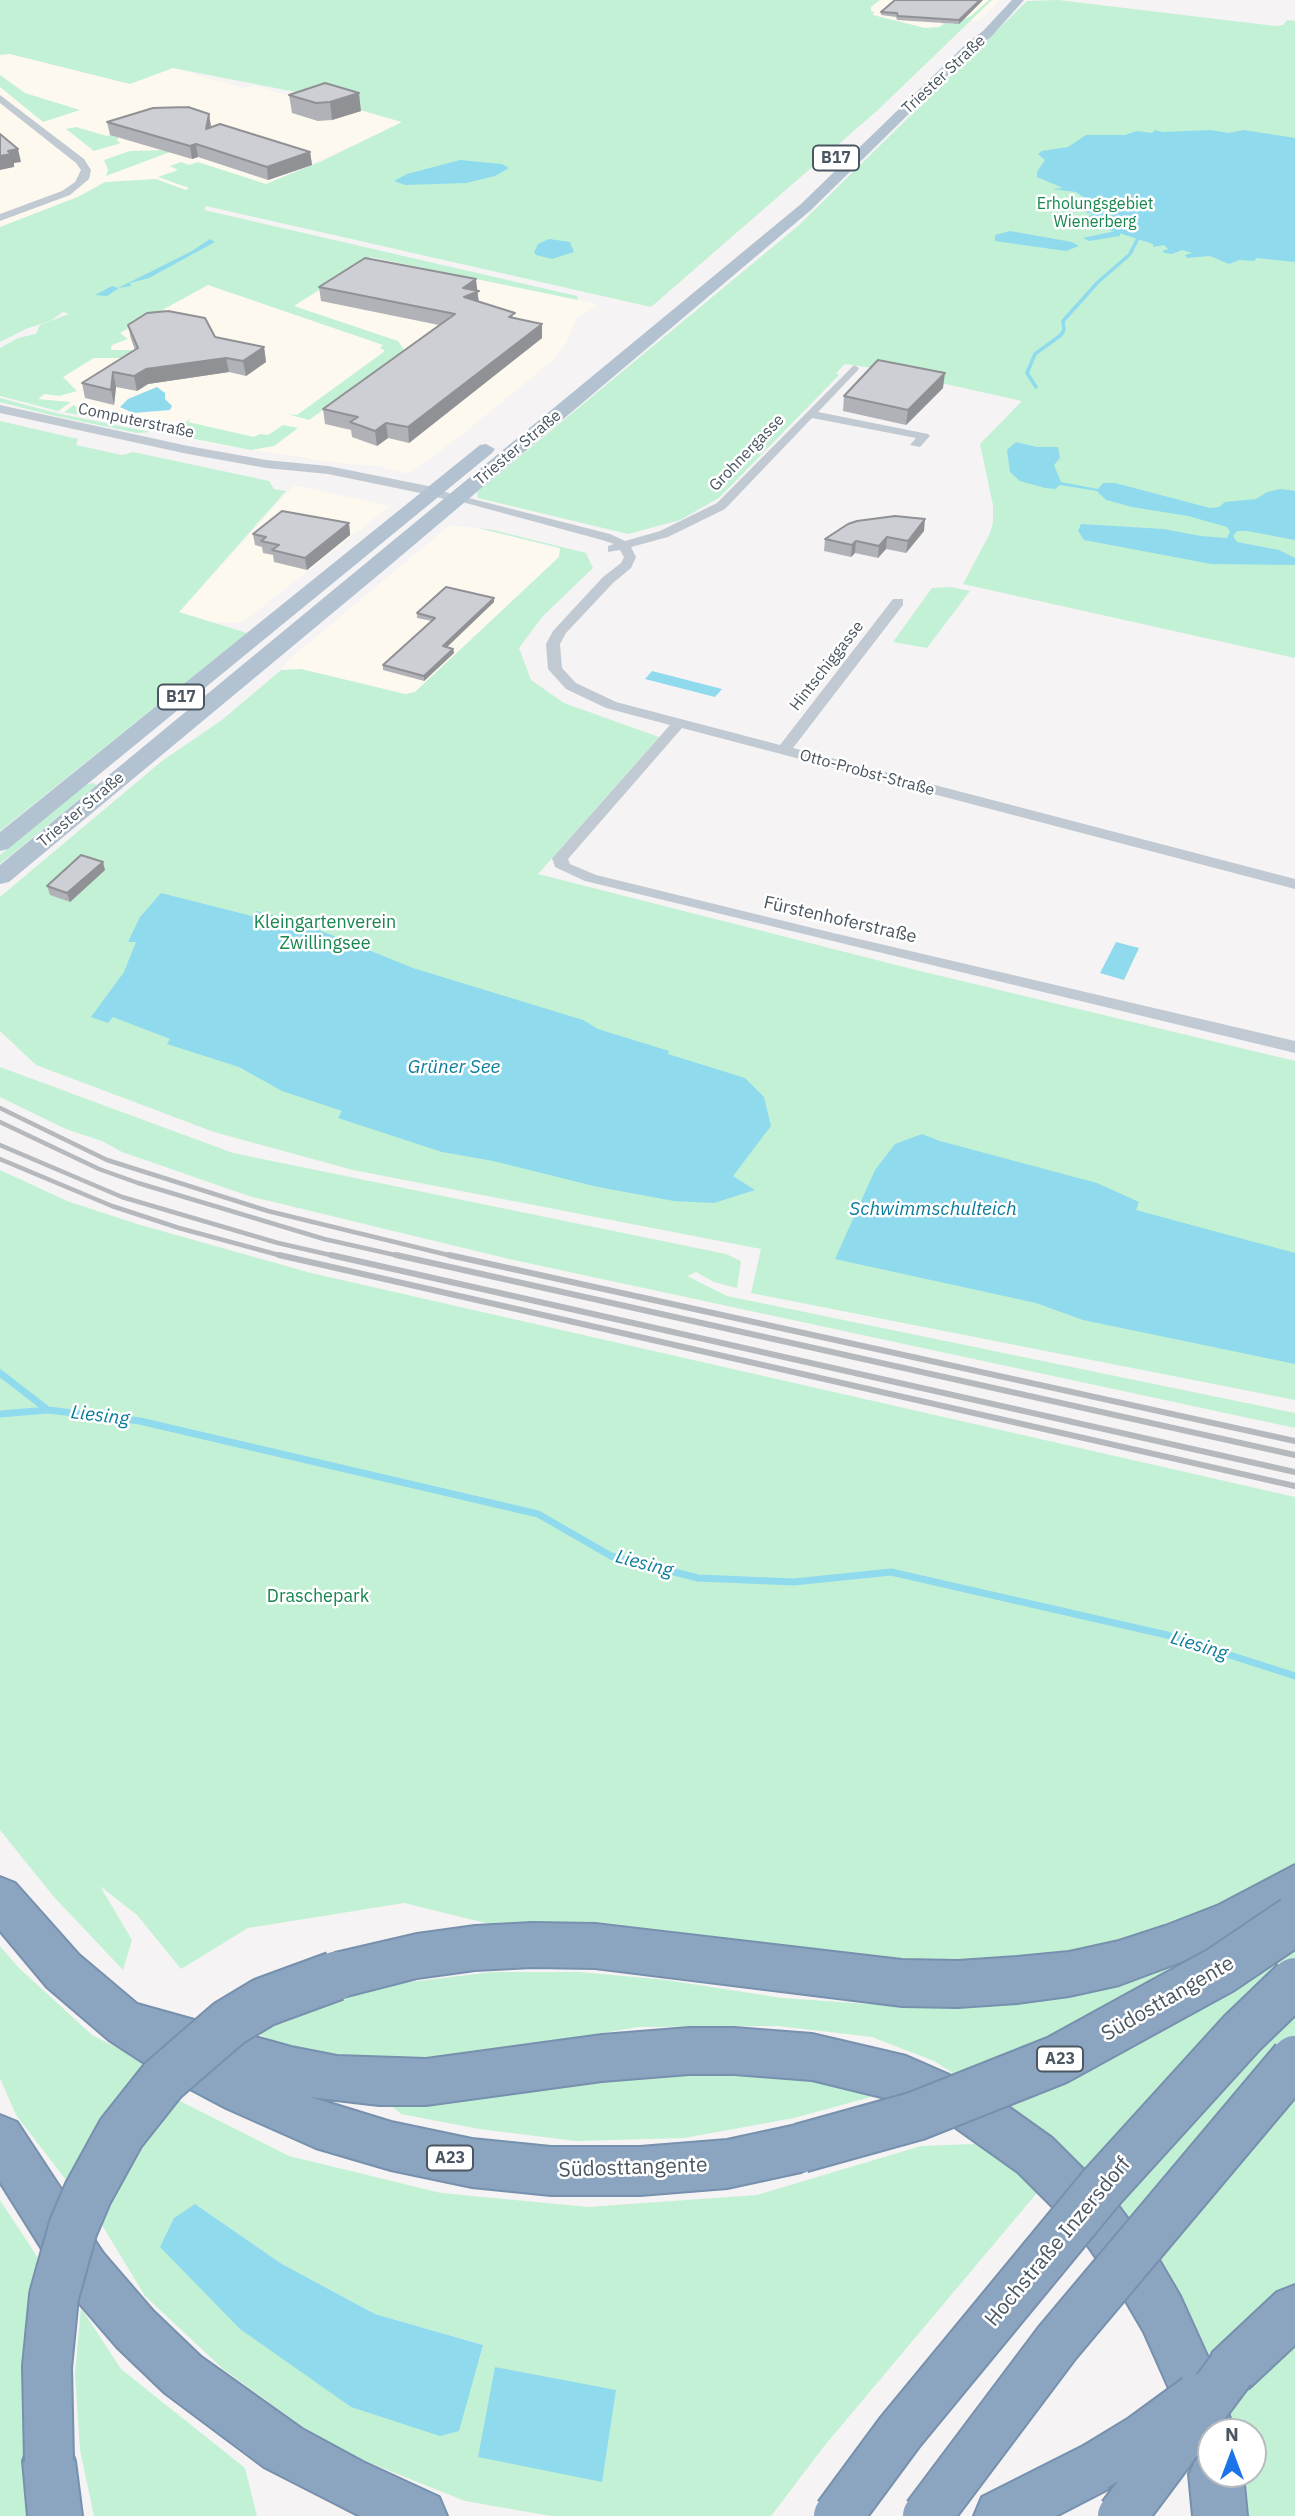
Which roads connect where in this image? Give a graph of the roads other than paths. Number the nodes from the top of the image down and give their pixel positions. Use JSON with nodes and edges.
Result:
{"nodes":[{"id":1,"x":1018,"y":0,"type":"edge"},
{"id":2,"x":969,"y":30,"type":"dead end"},
{"id":3,"x":0,"y":98,"type":"edge"},
{"id":4,"x":815,"y":177,"type":"dead end"},
{"id":5,"x":0,"y":218,"type":"edge"},
{"id":6,"x":760,"y":226,"type":"dead end"},
{"id":7,"x":709,"y":269,"type":"dead end"},
{"id":8,"x":677,"y":295,"type":"dead end"},
{"id":9,"x":854,"y":368,"type":"dead end"},
{"id":10,"x":0,"y":409,"type":"edge"},
{"id":11,"x":535,"y":411,"type":"dead end"},
{"id":12,"x":809,"y":414,"type":"junction"},
{"id":13,"x":502,"y":437,"type":"dead end"},
{"id":14,"x":916,"y":445,"type":"dead end"},
{"id":15,"x":427,"y":496,"type":"junction"},
{"id":16,"x":451,"y":504,"type":"junction"},
{"id":17,"x":624,"y":546,"type":"junction"},
{"id":18,"x":607,"y":549,"type":"junction"},
{"id":19,"x":608,"y":580,"type":"junction"},
{"id":20,"x":898,"y":602,"type":"dead end"},
{"id":21,"x":679,"y":723,"type":"junction"},
{"id":22,"x":783,"y":751,"type":"junction"},
{"id":23,"x":0,"y":844,"type":"edge"},
{"id":24,"x":0,"y":877,"type":"edge"},
{"id":25,"x":1295,"y":884,"type":"edge"},
{"id":26,"x":1295,"y":1047,"type":"edge"},
{"id":27,"x":1295,"y":1886,"type":"edge"},
{"id":28,"x":0,"y":1898,"type":"edge"},
{"id":29,"x":1295,"y":1920,"type":"edge"},
{"id":30,"x":1295,"y":1982,"type":"edge"},
{"id":31,"x":125,"y":2024,"type":"junction"},
{"id":32,"x":1295,"y":2060,"type":"edge"},
{"id":33,"x":0,"y":2139,"type":"edge"},
{"id":34,"x":1295,"y":2310,"type":"edge"},
{"id":35,"x":1231,"y":2370,"type":"junction"},
{"id":36,"x":1203,"y":2418,"type":"edge"},
{"id":37,"x":1217,"y":2488,"type":"edge"},
{"id":38,"x":55,"y":2516,"type":"edge"},
{"id":39,"x":420,"y":2516,"type":"edge"},
{"id":40,"x":838,"y":2516,"type":"edge"},
{"id":41,"x":927,"y":2516,"type":"edge"},
{"id":42,"x":1001,"y":2516,"type":"edge"},
{"id":43,"x":1122,"y":2516,"type":"edge"},
{"id":44,"x":1220,"y":2516,"type":"edge"}],
"edges":[{"from":1,"to":16,"type":"main road","name":"Triester Straße","number":"B17"},
{"from":2,"to":4,"type":"main road","name":"Triester Straße","number":"B17"},
{"from":3,"to":5,"type":"street"},
{"from":6,"to":7,"type":"main road"},
{"from":8,"to":11,"type":"main road","name":"Triester Straße"},
{"from":9,"to":12,"type":"street","name":"Grohnergasse"},
{"from":10,"to":15,"type":"street","name":"Computerstraße"},
{"from":12,"to":14,"type":"street"},
{"from":12,"to":17,"type":"street","name":"Grohnergasse"},
{"from":13,"to":15,"type":"main road","name":"Triester Straße","number":"B17"},
{"from":15,"to":16,"type":"street","name":"Computerstraße"},
{"from":15,"to":23,"type":"main road","name":"Triester Straße","number":"B17"},
{"from":16,"to":17,"type":"street"},
{"from":16,"to":18,"type":"street"},
{"from":16,"to":24,"type":"main road","name":"Triester Straße","number":"B17"},
{"from":17,"to":18,"type":"street","name":"Grohnergasse"},
{"from":17,"to":19,"type":"street","name":"Otto-Probst-Straße"},
{"from":18,"to":19,"type":"street"},
{"from":19,"to":21,"type":"street","name":"Otto-Probst-Straße"},
{"from":20,"to":22,"type":"street","name":"Hintschiggasse"},
{"from":21,"to":22,"type":"street","name":"Otto-Probst-Straße"},
{"from":21,"to":26,"type":"street","name":"Fürstenhoferstraße"},
{"from":22,"to":25,"type":"street","name":"Otto-Probst-Straße"},
{"from":27,"to":38,"type":"highway","bridge":true},
{"from":28,"to":31,"type":"highway","name":"Südosttangente","number":"A23"},
{"from":29,"to":31,"type":"highway","name":"Südosttangente","number":"A23","bridge":true},
{"from":30,"to":40,"type":"highway","name":"Hochstraße Inzersdorf","bridge":true},
{"from":31,"to":36,"type":"highway"},
{"from":32,"to":41,"type":"highway","bridge":true},
{"from":33,"to":39,"type":"highway"},
{"from":34,"to":35,"type":"highway"},
{"from":35,"to":42,"type":"highway","bridge":true},
{"from":35,"to":43,"type":"highway","bridge":true},
{"from":37,"to":44,"type":"highway"}]}
